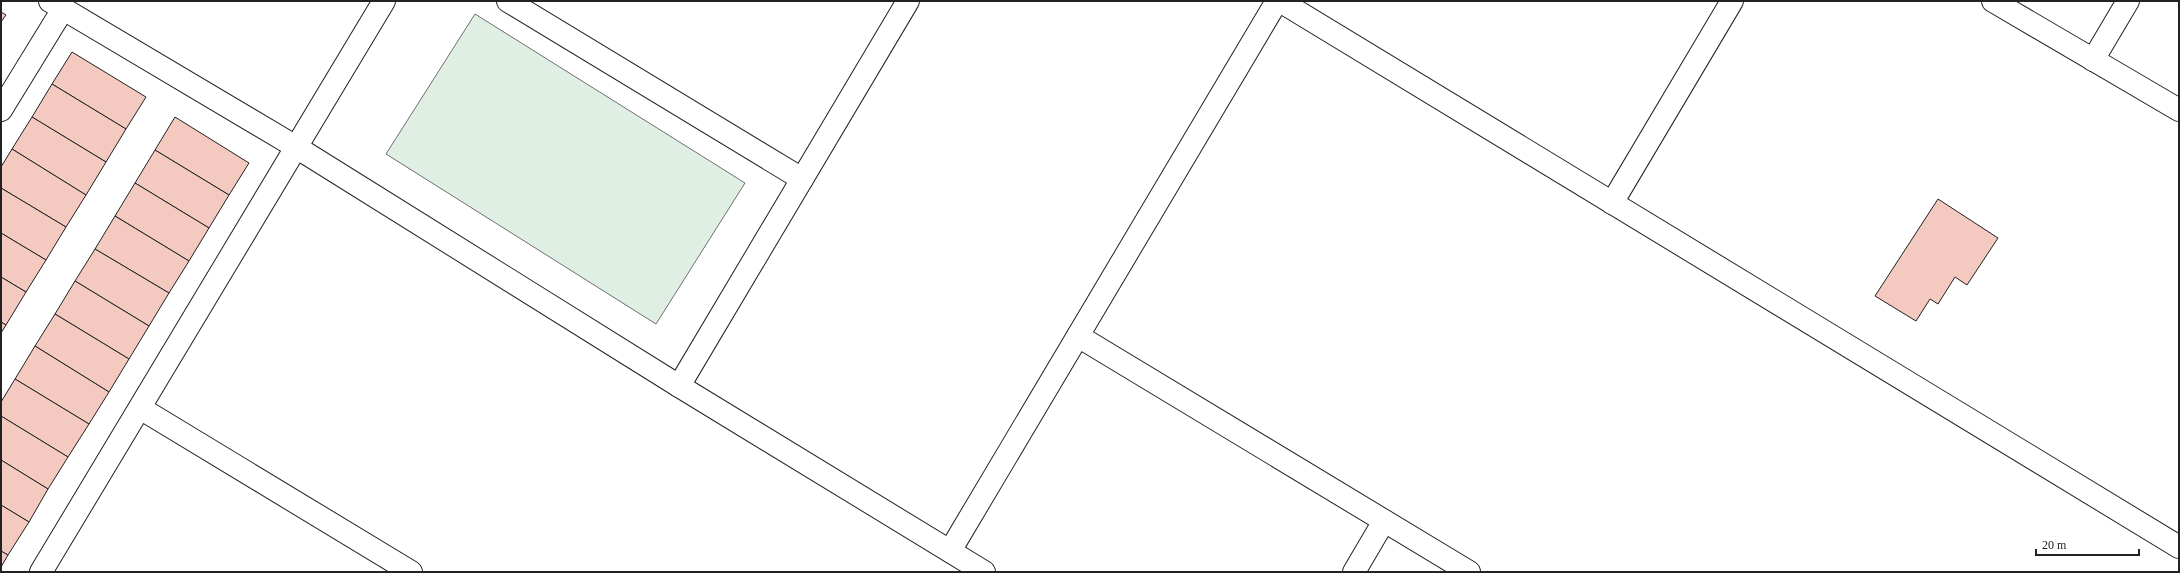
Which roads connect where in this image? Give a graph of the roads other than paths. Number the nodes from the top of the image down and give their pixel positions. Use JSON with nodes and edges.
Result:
{"nodes":[{"id":1,"x":384,"y":1,"type":"edge"},
{"id":2,"x":508,"y":1,"type":"edge"},
{"id":3,"x":908,"y":1,"type":"edge"},
{"id":4,"x":1279,"y":1,"type":"edge"},
{"id":5,"x":1732,"y":1,"type":"edge"},
{"id":6,"x":1993,"y":1,"type":"edge"},
{"id":7,"x":2128,"y":1,"type":"edge"},
{"id":8,"x":56,"y":5,"type":"edge"},
{"id":9,"x":2093,"y":60,"type":"junction"},
{"id":10,"x":1,"y":110,"type":"edge"},
{"id":11,"x":2179,"y":110,"type":"edge"},
{"id":12,"x":296,"y":147,"type":"junction"},
{"id":13,"x":802,"y":179,"type":"junction"},
{"id":14,"x":1612,"y":203,"type":"junction"},
{"id":15,"x":1078,"y":336,"type":"junction"},
{"id":16,"x":679,"y":386,"type":"junction"},
{"id":17,"x":140,"y":408,"type":"junction"},
{"id":18,"x":1384,"y":521,"type":"junction"},
{"id":19,"x":2179,"y":547,"type":"edge"},
{"id":20,"x":950,"y":551,"type":"junction"},
{"id":21,"x":41,"y":572,"type":"edge"},
{"id":22,"x":411,"y":572,"type":"edge"},
{"id":23,"x":984,"y":572,"type":"edge"},
{"id":24,"x":1354,"y":572,"type":"edge"},
{"id":25,"x":1469,"y":572,"type":"edge"}],
"edges":[{"from":1,"to":12,"type":"street"},
{"from":2,"to":13,"type":"street"},
{"from":3,"to":13,"type":"street"},
{"from":4,"to":14,"type":"street"},
{"from":4,"to":15,"type":"street"},
{"from":5,"to":14,"type":"street"},
{"from":6,"to":9,"type":"street"},
{"from":7,"to":9,"type":"street"},
{"from":8,"to":10,"type":"street"},
{"from":8,"to":12,"type":"street"},
{"from":9,"to":11,"type":"street"},
{"from":12,"to":16,"type":"street"},
{"from":12,"to":17,"type":"street"},
{"from":13,"to":16,"type":"street"},
{"from":14,"to":19,"type":"street"},
{"from":15,"to":18,"type":"street"},
{"from":15,"to":20,"type":"street"},
{"from":16,"to":20,"type":"street"},
{"from":17,"to":21,"type":"street"},
{"from":17,"to":22,"type":"street"},
{"from":18,"to":24,"type":"street"},
{"from":18,"to":25,"type":"street"},
{"from":20,"to":23,"type":"street"}]}
